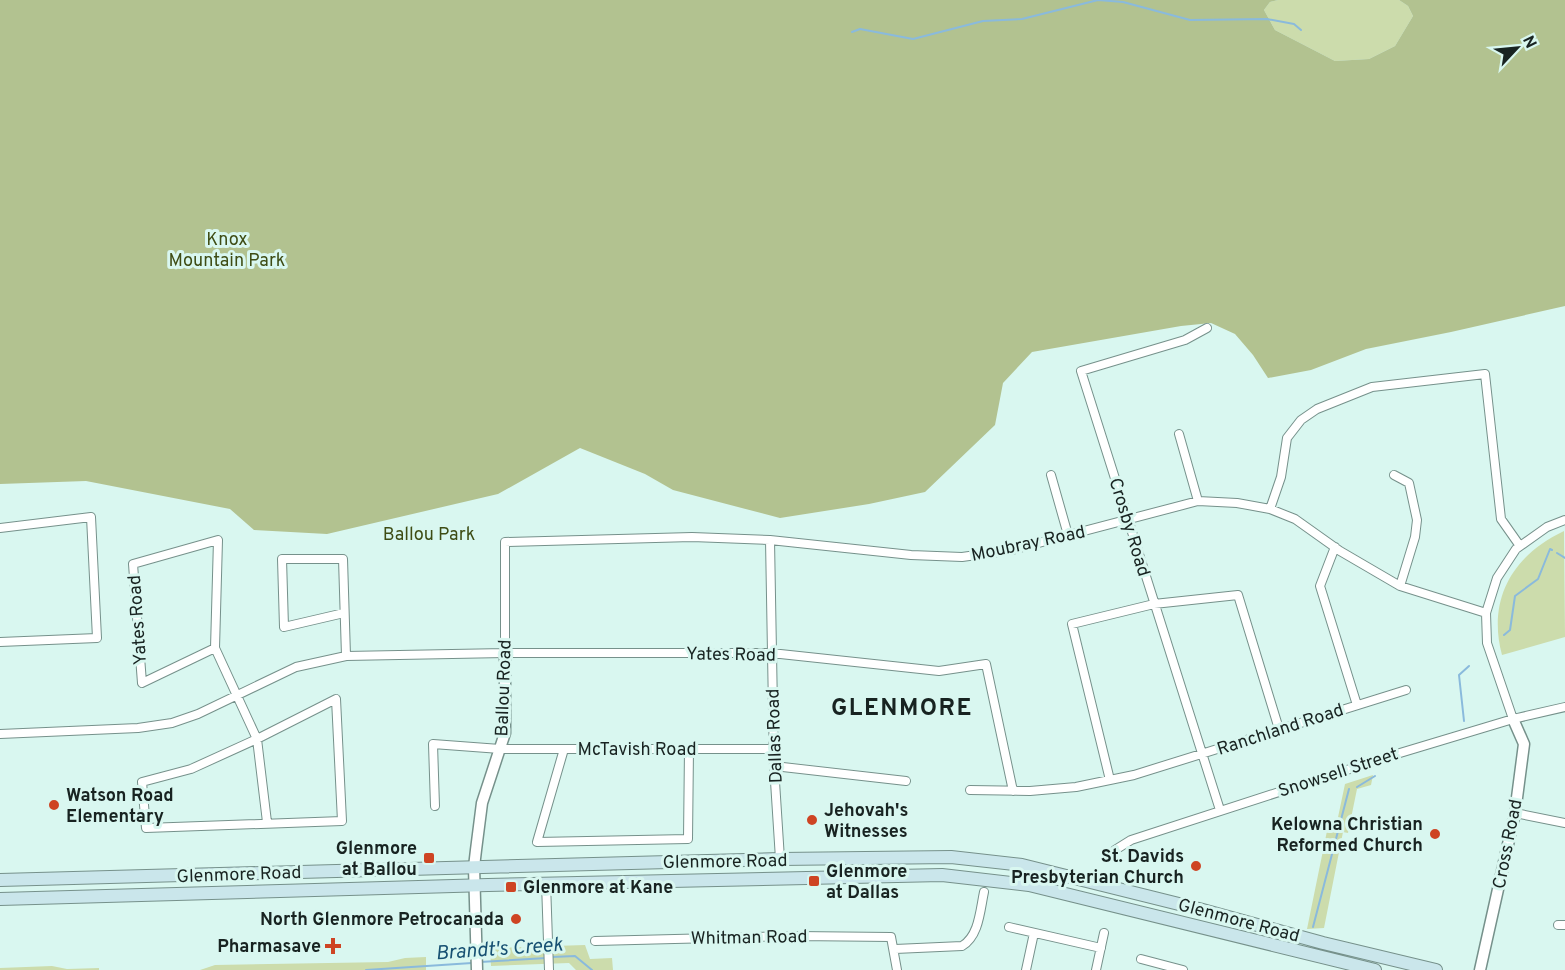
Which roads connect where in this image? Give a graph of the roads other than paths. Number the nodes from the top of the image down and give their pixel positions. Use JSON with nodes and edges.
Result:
{"nodes":[{"id":1,"x":1207,"y":328,"type":"dead end"},
{"id":2,"x":1179,"y":434,"type":"dead end"},
{"id":3,"x":1051,"y":475,"type":"dead end"},
{"id":4,"x":1394,"y":475,"type":"dead end"},
{"id":5,"x":1198,"y":501,"type":"junction"},
{"id":6,"x":1270,"y":509,"type":"junction"},
{"id":7,"x":1129,"y":519,"type":"junction"},
{"id":8,"x":1565,"y":519,"type":"edge"},
{"id":9,"x":0,"y":528,"type":"edge"},
{"id":10,"x":1068,"y":535,"type":"junction"},
{"id":11,"x":770,"y":540,"type":"junction"},
{"id":12,"x":505,"y":542,"type":"joint"},
{"id":13,"x":1520,"y":546,"type":"junction"},
{"id":14,"x":1335,"y":547,"type":"junction"},
{"id":15,"x":1400,"y":586,"type":"junction"},
{"id":16,"x":1154,"y":604,"type":"junction"},
{"id":17,"x":344,"y":613,"type":"junction"},
{"id":18,"x":1486,"y":613,"type":"junction"},
{"id":19,"x":0,"y":642,"type":"edge"},
{"id":20,"x":215,"y":648,"type":"junction"},
{"id":21,"x":505,"y":653,"type":"junction"},
{"id":22,"x":771,"y":653,"type":"junction"},
{"id":23,"x":346,"y":656,"type":"junction"},
{"id":24,"x":1406,"y":690,"type":"dead end"},
{"id":25,"x":238,"y":695,"type":"junction"},
{"id":26,"x":1357,"y":705,"type":"junction"},
{"id":27,"x":1565,"y":707,"type":"edge"},
{"id":28,"x":1513,"y":718,"type":"junction"},
{"id":29,"x":1279,"y":729,"type":"junction"},
{"id":30,"x":0,"y":734,"type":"edge"},
{"id":31,"x":257,"y":739,"type":"junction"},
{"id":32,"x":500,"y":749,"type":"junction"},
{"id":33,"x":564,"y":749,"type":"junction"},
{"id":34,"x":688,"y":749,"type":"junction"},
{"id":35,"x":774,"y":750,"type":"junction"},
{"id":36,"x":1203,"y":754,"type":"junction"},
{"id":37,"x":774,"y":766,"type":"junction"},
{"id":38,"x":1110,"y":780,"type":"junction"},
{"id":39,"x":906,"y":781,"type":"dead end"},
{"id":40,"x":970,"y":790,"type":"dead end"},
{"id":41,"x":1012,"y":791,"type":"junction"},
{"id":42,"x":435,"y":806,"type":"dead end"},
{"id":43,"x":1220,"y":810,"type":"junction"},
{"id":44,"x":1515,"y":813,"type":"junction"},
{"id":45,"x":267,"y":822,"type":"junction"},
{"id":46,"x":1565,"y":823,"type":"edge"},
{"id":47,"x":1115,"y":850,"type":"dead end"},
{"id":48,"x":780,"y":860,"type":"junction"},
{"id":49,"x":474,"y":867,"type":"junction"},
{"id":50,"x":0,"y":880,"type":"edge"},
{"id":51,"x":546,"y":884,"type":"junction"},
{"id":52,"x":476,"y":885,"type":"junction"},
{"id":53,"x":984,"y":892,"type":"dead end"},
{"id":54,"x":0,"y":899,"type":"edge"},
{"id":55,"x":1010,"y":927,"type":"dead end"},
{"id":56,"x":1034,"y":933,"type":"junction"},
{"id":57,"x":1104,"y":933,"type":"dead end"},
{"id":58,"x":595,"y":941,"type":"dead end"},
{"id":59,"x":1101,"y":948,"type":"junction"},
{"id":60,"x":895,"y":949,"type":"junction"},
{"id":61,"x":1141,"y":959,"type":"dead end"},
{"id":62,"x":1165,"y":968,"type":"edge"},
{"id":63,"x":477,"y":970,"type":"edge"},
{"id":64,"x":549,"y":970,"type":"edge"},
{"id":65,"x":897,"y":970,"type":"edge"},
{"id":66,"x":1026,"y":970,"type":"edge"},
{"id":67,"x":1096,"y":970,"type":"edge"},
{"id":68,"x":1183,"y":970,"type":"edge"},
{"id":69,"x":1375,"y":970,"type":"edge"},
{"id":70,"x":1436,"y":970,"type":"edge"},
{"id":71,"x":1480,"y":970,"type":"edge"}],
"edges":[{"from":1,"to":7,"type":"street","name":"Crosby Road"},
{"from":2,"to":5,"type":"street"},
{"from":3,"to":10,"type":"street"},
{"from":4,"to":15,"type":"street"},
{"from":5,"to":6,"type":"street","name":"Moubray Road"},
{"from":5,"to":7,"type":"street","name":"Moubray Road"},
{"from":6,"to":13,"type":"street"},
{"from":6,"to":14,"type":"street","name":"Moubray Road"},
{"from":7,"to":10,"type":"street","name":"Moubray Road"},
{"from":7,"to":16,"type":"street","name":"Crosby Road"},
{"from":8,"to":13,"type":"street"},
{"from":9,"to":19,"type":"street"},
{"from":10,"to":11,"type":"street","name":"Moubray Road"},
{"from":11,"to":12,"type":"street","name":"Moubray Road"},
{"from":11,"to":22,"type":"street","name":"Dallas Road"},
{"from":12,"to":21,"type":"street","name":"Ballou Road"},
{"from":13,"to":18,"type":"street"},
{"from":14,"to":15,"type":"street","name":"Moubray Road"},
{"from":14,"to":26,"type":"street"},
{"from":15,"to":18,"type":"street","name":"Moubray Road"},
{"from":16,"to":29,"type":"street"},
{"from":16,"to":36,"type":"street","name":"Crosby Road"},
{"from":16,"to":38,"type":"street"},
{"from":17,"to":17,"type":"street"},
{"from":17,"to":23,"type":"street"},
{"from":18,"to":28,"type":"street"},
{"from":20,"to":20,"type":"street","name":"Yates Road"},
{"from":20,"to":25,"type":"street","name":"Yates Road"},
{"from":21,"to":22,"type":"street","name":"Yates Road"},
{"from":21,"to":23,"type":"street","name":"Yates Road"},
{"from":21,"to":32,"type":"street","name":"Ballou Road"},
{"from":22,"to":35,"type":"street","name":"Dallas Road"},
{"from":22,"to":41,"type":"street","name":"Yates Road"},
{"from":23,"to":25,"type":"street","name":"Yates Road"},
{"from":24,"to":26,"type":"street","name":"Ranchland Road"},
{"from":25,"to":30,"type":"street","name":"Yates Road"},
{"from":25,"to":31,"type":"street"},
{"from":26,"to":29,"type":"street","name":"Ranchland Road"},
{"from":27,"to":28,"type":"street","name":"Snowsell Street"},
{"from":28,"to":43,"type":"street","name":"Snowsell Street"},
{"from":28,"to":44,"type":"street","name":"Cross Road"},
{"from":29,"to":36,"type":"street","name":"Ranchland Road"},
{"from":31,"to":45,"type":"street"},
{"from":31,"to":45,"type":"street"},
{"from":31,"to":45,"type":"street"},
{"from":32,"to":33,"type":"street","name":"McTavish Road"},
{"from":32,"to":42,"type":"street","name":"McTavish Road"},
{"from":32,"to":49,"type":"street","name":"Ballou Road"},
{"from":33,"to":34,"type":"street","name":"McTavish Road"},
{"from":33,"to":34,"type":"street"},
{"from":34,"to":35,"type":"street","name":"McTavish Road"},
{"from":35,"to":37,"type":"street","name":"Dallas Road"},
{"from":36,"to":38,"type":"street"},
{"from":36,"to":43,"type":"street","name":"Crosby Road"},
{"from":37,"to":39,"type":"street"},
{"from":37,"to":48,"type":"street","name":"Dallas Road"},
{"from":38,"to":41,"type":"street"},
{"from":40,"to":41,"type":"street"},
{"from":43,"to":47,"type":"street","name":"Snowsell Street"},
{"from":44,"to":46,"type":"street"},
{"from":44,"to":71,"type":"street","name":"Cross Road"},
{"from":48,"to":49,"type":"main road","name":"Glenmore Road"},
{"from":48,"to":70,"type":"main road","name":"Glenmore Road"},
{"from":49,"to":50,"type":"main road","name":"Glenmore Road"},
{"from":49,"to":52,"type":"street","name":"Ballou Road"},
{"from":51,"to":52,"type":"main road","name":"Glenmore Road"},
{"from":51,"to":64,"type":"street"},
{"from":51,"to":69,"type":"main road","name":"Glenmore Road"},
{"from":52,"to":54,"type":"main road","name":"Glenmore Road"},
{"from":52,"to":63,"type":"street","name":"Ballou Road"},
{"from":53,"to":60,"type":"street"},
{"from":55,"to":56,"type":"street"},
{"from":56,"to":59,"type":"street"},
{"from":56,"to":66,"type":"street"},
{"from":57,"to":59,"type":"street"},
{"from":58,"to":60,"type":"street","name":"Whitman Road"},
{"from":59,"to":67,"type":"street"},
{"from":60,"to":65,"type":"street"},
{"from":61,"to":62,"type":"street"},
{"from":62,"to":68,"type":"street"}]}
